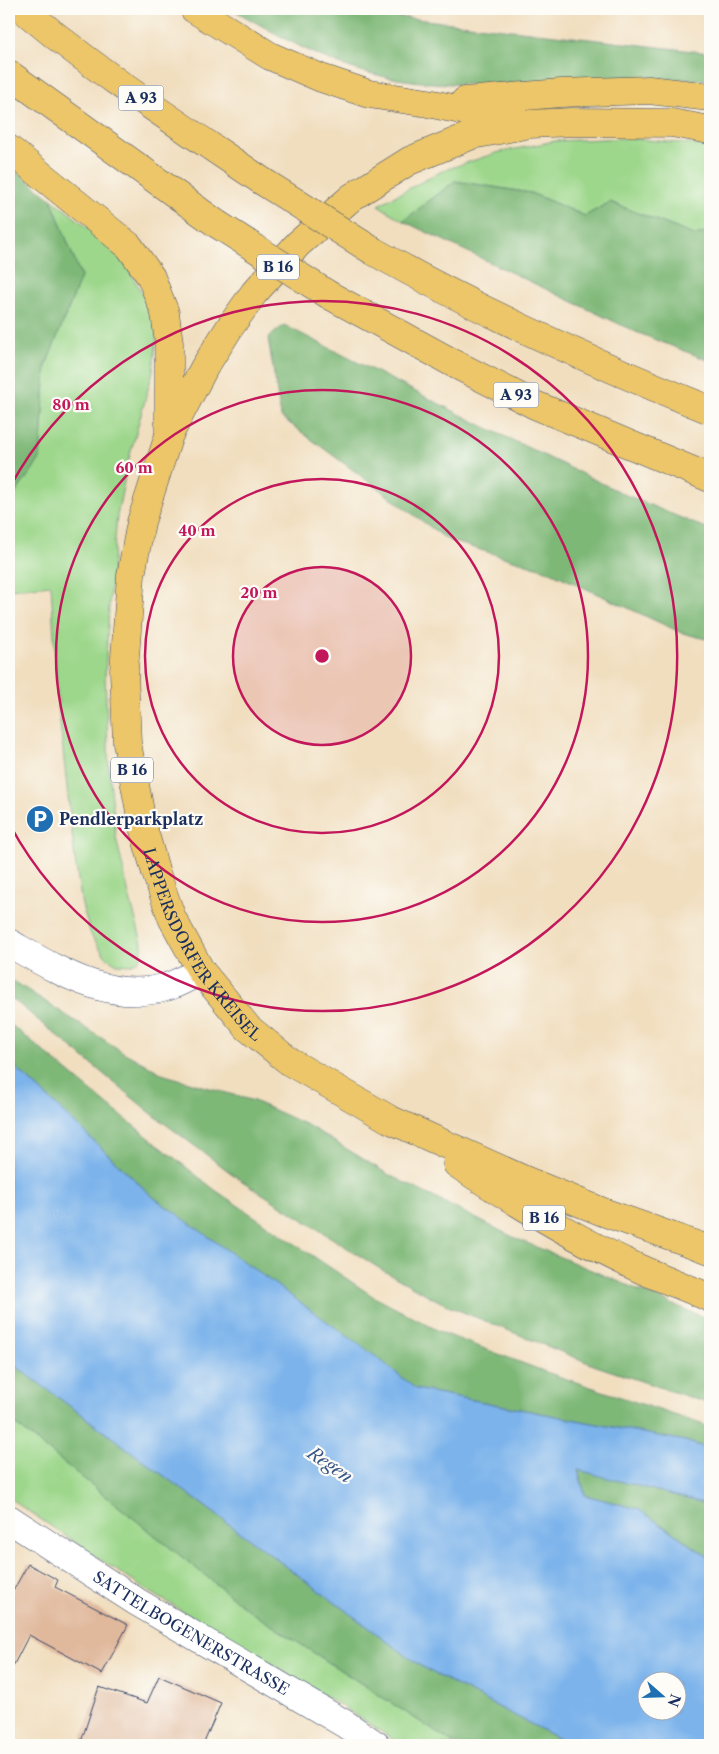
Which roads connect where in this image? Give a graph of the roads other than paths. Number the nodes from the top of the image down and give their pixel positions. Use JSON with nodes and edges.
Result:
{"nodes":[{"id":1,"x":23,"y":9,"type":"edge"},
{"id":2,"x":194,"y":9,"type":"edge"},
{"id":3,"x":9,"y":74,"type":"edge"},
{"id":4,"x":710,"y":98,"type":"edge"},
{"id":5,"x":428,"y":103,"type":"junction"},
{"id":6,"x":530,"y":124,"type":"junction"},
{"id":7,"x":710,"y":130,"type":"edge"},
{"id":8,"x":9,"y":149,"type":"edge"},
{"id":9,"x":710,"y":410,"type":"edge"},
{"id":10,"x":170,"y":435,"type":"junction"},
{"id":11,"x":710,"y":478,"type":"edge"},
{"id":12,"x":9,"y":943,"type":"edge"},
{"id":13,"x":201,"y":971,"type":"junction"},
{"id":14,"x":389,"y":1119,"type":"junction"},
{"id":15,"x":710,"y":1250,"type":"edge"},
{"id":16,"x":710,"y":1298,"type":"edge"},
{"id":17,"x":9,"y":1519,"type":"edge"},
{"id":18,"x":376,"y":1745,"type":"edge"}],
"edges":[{"from":1,"to":9,"type":"highway","number":"A 93","bridge":true},
{"from":2,"to":5,"type":"highway"},
{"from":3,"to":11,"type":"highway","number":"A 93","bridge":true},
{"from":4,"to":5,"type":"highway"},
{"from":5,"to":6,"type":"highway"},
{"from":6,"to":7,"type":"highway","name":"LAPPERSDORFER KREISEL","number":"B 16"},
{"from":6,"to":10,"type":"highway","name":"LAPPERSDORFER KREISEL","number":"B 16"},
{"from":8,"to":10,"type":"highway"},
{"from":10,"to":13,"type":"highway","name":"LAPPERSDORFER KREISEL","number":"B 16"},
{"from":12,"to":13,"type":"street"},
{"from":13,"to":14,"type":"highway","name":"LAPPERSDORFER KREISEL","number":"B 16"},
{"from":14,"to":15,"type":"highway","name":"LAPPERSDORFER KREISEL","number":"B 16"},
{"from":14,"to":16,"type":"highway","number":"B 16"},
{"from":17,"to":18,"type":"street","name":"SATTELBOGENERSTRASSE"}]}
